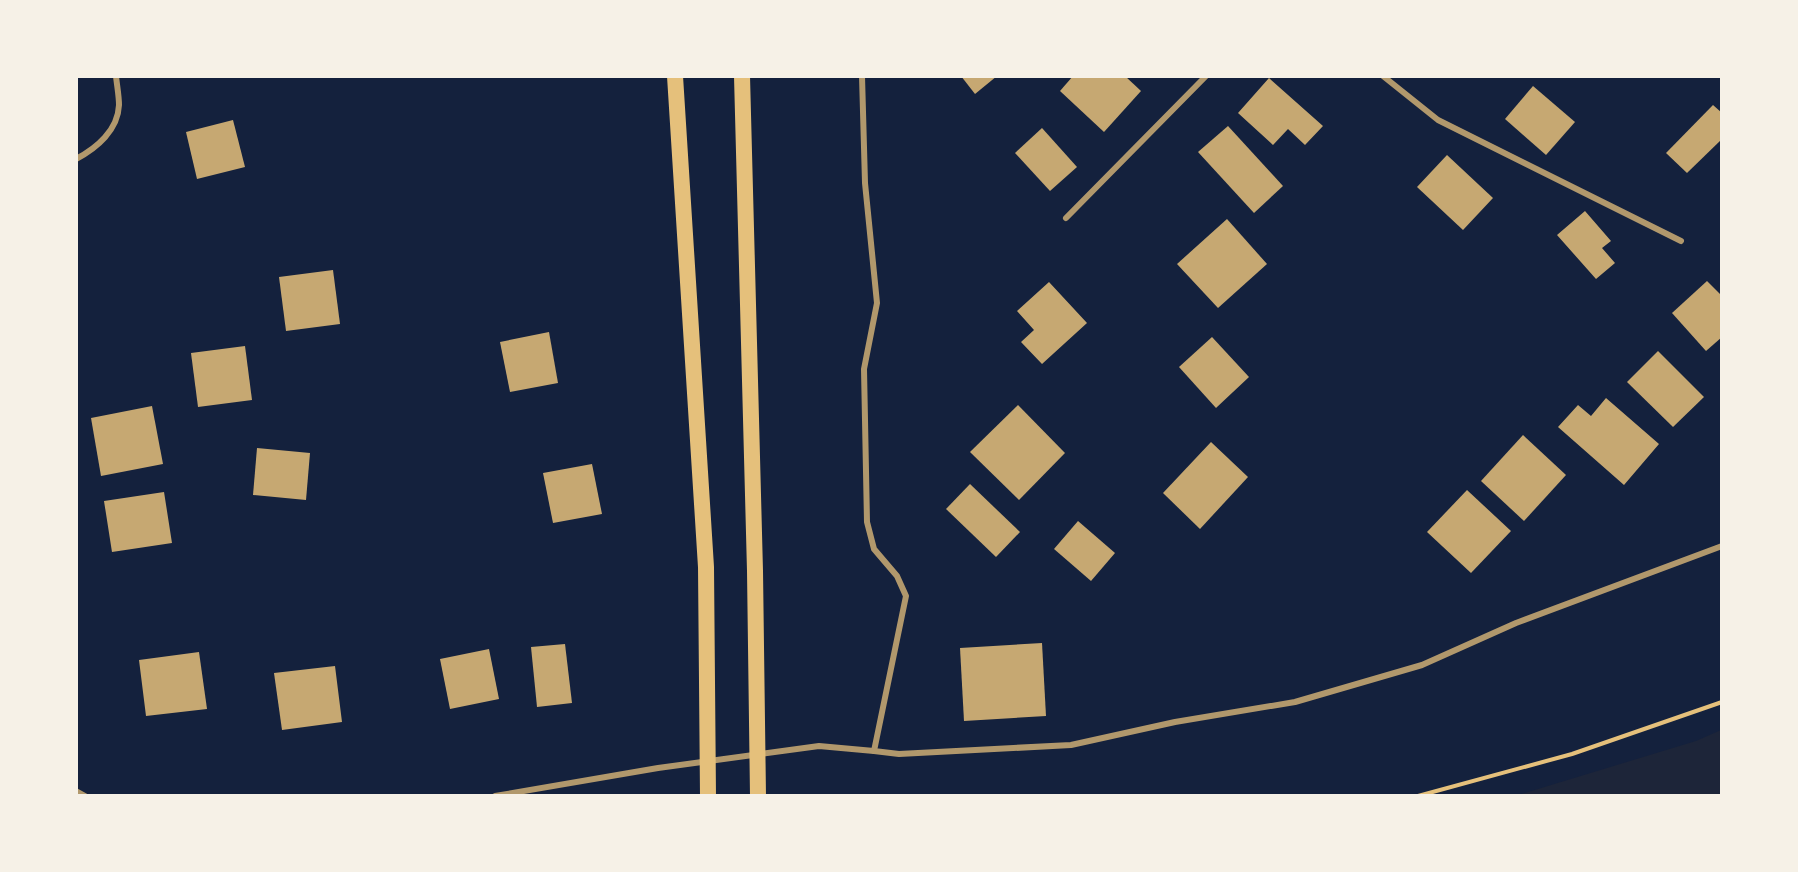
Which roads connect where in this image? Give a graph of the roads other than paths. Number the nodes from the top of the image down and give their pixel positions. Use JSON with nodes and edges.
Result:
{"nodes":[{"id":1,"x":116,"y":76,"type":"edge"},
{"id":2,"x":675,"y":76,"type":"edge"},
{"id":3,"x":742,"y":76,"type":"edge"},
{"id":4,"x":862,"y":76,"type":"edge"},
{"id":5,"x":1206,"y":76,"type":"edge"},
{"id":6,"x":1383,"y":76,"type":"edge"},
{"id":7,"x":76,"y":159,"type":"edge"},
{"id":8,"x":1066,"y":218,"type":"dead end"},
{"id":9,"x":1681,"y":241,"type":"dead end"},
{"id":10,"x":1722,"y":546,"type":"edge"},
{"id":11,"x":874,"y":751,"type":"junction"},
{"id":12,"x":76,"y":791,"type":"edge"},
{"id":13,"x":83,"y":795,"type":"edge"},
{"id":14,"x":495,"y":795,"type":"edge"},
{"id":15,"x":708,"y":795,"type":"edge"},
{"id":16,"x":758,"y":795,"type":"edge"}],
"edges":[{"from":1,"to":7,"type":"street"},
{"from":2,"to":15,"type":"highway"},
{"from":3,"to":16,"type":"highway"},
{"from":4,"to":11,"type":"street"},
{"from":5,"to":8,"type":"street"},
{"from":6,"to":9,"type":"street"},
{"from":10,"to":11,"type":"street"},
{"from":11,"to":14,"type":"street"},
{"from":12,"to":13,"type":"street"}]}
